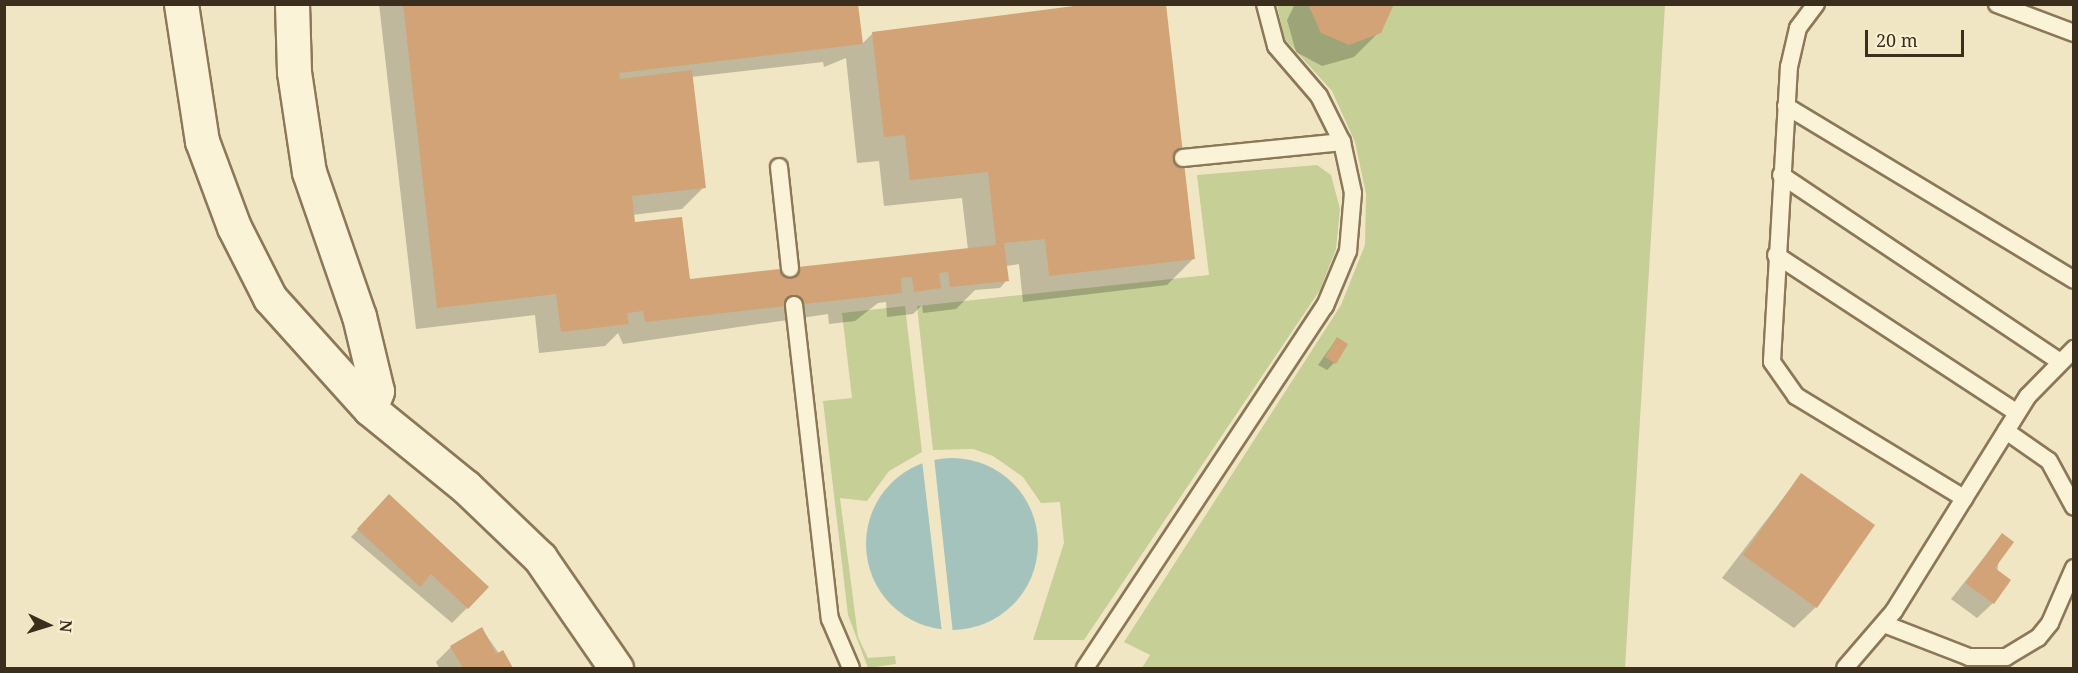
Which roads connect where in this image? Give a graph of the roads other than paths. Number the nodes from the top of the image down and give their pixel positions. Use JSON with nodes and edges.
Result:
{"nodes":[{"id":1,"x":181,"y":4,"type":"edge"},
{"id":2,"x":292,"y":4,"type":"edge"},
{"id":3,"x":1265,"y":4,"type":"edge"},
{"id":4,"x":1816,"y":4,"type":"edge"},
{"id":5,"x":1997,"y":4,"type":"edge"},
{"id":6,"x":2073,"y":33,"type":"edge"},
{"id":7,"x":1786,"y":106,"type":"junction"},
{"id":8,"x":1342,"y":142,"type":"junction"},
{"id":9,"x":1183,"y":158,"type":"dead end"},
{"id":10,"x":779,"y":167,"type":"dead end"},
{"id":11,"x":1781,"y":175,"type":"junction"},
{"id":12,"x":1776,"y":255,"type":"junction"},
{"id":13,"x":790,"y":268,"type":"dead end"},
{"id":14,"x":2073,"y":280,"type":"edge"},
{"id":15,"x":794,"y":305,"type":"dead end"},
{"id":16,"x":359,"y":316,"type":"junction"},
{"id":17,"x":2073,"y":349,"type":"edge"},
{"id":18,"x":322,"y":360,"type":"junction"},
{"id":19,"x":2060,"y":362,"type":"junction"},
{"id":20,"x":370,"y":410,"type":"junction"},
{"id":21,"x":2016,"y":413,"type":"junction"},
{"id":22,"x":2006,"y":431,"type":"junction"},
{"id":23,"x":1964,"y":498,"type":"junction"},
{"id":24,"x":2073,"y":507,"type":"edge"},
{"id":25,"x":2073,"y":568,"type":"edge"},
{"id":26,"x":1884,"y":624,"type":"junction"},
{"id":27,"x":615,"y":669,"type":"edge"},
{"id":28,"x":851,"y":669,"type":"edge"},
{"id":29,"x":1085,"y":669,"type":"edge"},
{"id":30,"x":1845,"y":669,"type":"edge"}],
"edges":[{"from":1,"to":18,"type":"street"},
{"from":2,"to":16,"type":"street"},
{"from":3,"to":8,"type":"lane"},
{"from":4,"to":7,"type":"lane"},
{"from":5,"to":6,"type":"lane"},
{"from":7,"to":11,"type":"lane"},
{"from":7,"to":14,"type":"lane"},
{"from":8,"to":9,"type":"lane"},
{"from":8,"to":29,"type":"lane"},
{"from":10,"to":13,"type":"lane"},
{"from":11,"to":12,"type":"lane"},
{"from":11,"to":19,"type":"lane"},
{"from":12,"to":21,"type":"lane"},
{"from":12,"to":23,"type":"lane"},
{"from":15,"to":28,"type":"lane"},
{"from":16,"to":18,"type":"street"},
{"from":16,"to":20,"type":"street"},
{"from":17,"to":19,"type":"lane"},
{"from":18,"to":20,"type":"street"},
{"from":19,"to":21,"type":"lane"},
{"from":20,"to":27,"type":"street"},
{"from":21,"to":22,"type":"lane"},
{"from":22,"to":23,"type":"lane"},
{"from":22,"to":24,"type":"lane"},
{"from":23,"to":26,"type":"lane"},
{"from":25,"to":26,"type":"lane"},
{"from":26,"to":30,"type":"lane"}]}
